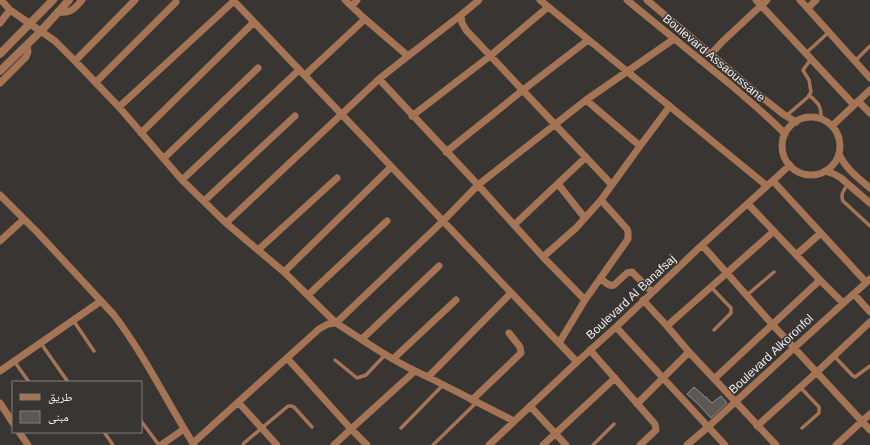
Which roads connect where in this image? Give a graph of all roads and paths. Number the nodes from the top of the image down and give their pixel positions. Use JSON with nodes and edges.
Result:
{"nodes":[{"id":1,"x":1,"y":0,"type":"edge"},
{"id":2,"x":53,"y":0,"type":"edge"},
{"id":3,"x":69,"y":0,"type":"edge"},
{"id":4,"x":82,"y":0,"type":"edge"},
{"id":5,"x":135,"y":0,"type":"edge"},
{"id":6,"x":345,"y":0,"type":"edge"},
{"id":7,"x":358,"y":0,"type":"edge"},
{"id":8,"x":540,"y":0,"type":"edge"},
{"id":9,"x":627,"y":0,"type":"edge"},
{"id":10,"x":800,"y":0,"type":"edge"},
{"id":11,"x":816,"y":0,"type":"edge"},
{"id":12,"x":234,"y":1,"type":"edge"},
{"id":13,"x":475,"y":1,"type":"edge"},
{"id":14,"x":651,"y":1,"type":"edge"},
{"id":15,"x":176,"y":2,"type":"dead end"},
{"id":16,"x":761,"y":2,"type":"edge"},
{"id":17,"x":352,"y":6,"type":"junction"},
{"id":18,"x":548,"y":7,"type":"junction"},
{"id":19,"x":808,"y":8,"type":"junction"},
{"id":20,"x":10,"y":10,"type":"junction"},
{"id":21,"x":58,"y":12,"type":"junction"},
{"id":22,"x":461,"y":15,"type":"junction"},
{"id":23,"x":365,"y":19,"type":"junction"},
{"id":24,"x":254,"y":22,"type":"junction"},
{"id":25,"x":0,"y":23,"type":"edge"},
{"id":26,"x":30,"y":24,"type":"junction"},
{"id":27,"x":41,"y":31,"type":"junction"},
{"id":28,"x":830,"y":32,"type":"junction"},
{"id":29,"x":674,"y":39,"type":"junction"},
{"id":30,"x":588,"y":40,"type":"junction"},
{"id":31,"x":27,"y":44,"type":"junction"},
{"id":32,"x":870,"y":46,"type":"edge"},
{"id":33,"x":0,"y":54,"type":"edge"},
{"id":34,"x":711,"y":54,"type":"junction"},
{"id":35,"x":408,"y":56,"type":"junction"},
{"id":36,"x":490,"y":56,"type":"junction"},
{"id":37,"x":809,"y":56,"type":"junction"},
{"id":38,"x":75,"y":61,"type":"junction"},
{"id":39,"x":855,"y":61,"type":"junction"},
{"id":40,"x":258,"y":68,"type":"dead end"},
{"id":41,"x":0,"y":71,"type":"edge"},
{"id":42,"x":626,"y":71,"type":"junction"},
{"id":43,"x":302,"y":72,"type":"junction"},
{"id":44,"x":870,"y":78,"type":"edge"},
{"id":45,"x":379,"y":79,"type":"junction"},
{"id":46,"x":96,"y":82,"type":"junction"},
{"id":47,"x":0,"y":83,"type":"edge"},
{"id":48,"x":523,"y":90,"type":"junction"},
{"id":49,"x":870,"y":90,"type":"edge"},
{"id":50,"x":809,"y":95,"type":"junction"},
{"id":51,"x":586,"y":100,"type":"junction"},
{"id":52,"x":856,"y":103,"type":"junction"},
{"id":53,"x":670,"y":106,"type":"junction"},
{"id":54,"x":120,"y":108,"type":"junction"},
{"id":55,"x":870,"y":113,"type":"edge"},
{"id":56,"x":341,"y":114,"type":"junction"},
{"id":57,"x":295,"y":116,"type":"dead end"},
{"id":58,"x":412,"y":116,"type":"junction"},
{"id":59,"x":786,"y":116,"type":"junction"},
{"id":60,"x":821,"y":119,"type":"junction"},
{"id":61,"x":796,"y":122,"type":"junction"},
{"id":62,"x":554,"y":124,"type":"junction"},
{"id":63,"x":832,"y":126,"type":"junction"},
{"id":64,"x":141,"y":133,"type":"junction"},
{"id":65,"x":785,"y":134,"type":"junction"},
{"id":66,"x":640,"y":146,"type":"junction"},
{"id":67,"x":446,"y":152,"type":"junction"},
{"id":68,"x":839,"y":154,"type":"junction"},
{"id":69,"x":586,"y":157,"type":"junction"},
{"id":70,"x":164,"y":158,"type":"junction"},
{"id":71,"x":790,"y":165,"type":"junction"},
{"id":72,"x":391,"y":167,"type":"junction"},
{"id":73,"x":825,"y":171,"type":"junction"},
{"id":74,"x":337,"y":178,"type":"dead end"},
{"id":75,"x":182,"y":180,"type":"junction"},
{"id":76,"x":773,"y":181,"type":"junction"},
{"id":77,"x":558,"y":184,"type":"junction"},
{"id":78,"x":848,"y":184,"type":"junction"},
{"id":79,"x":478,"y":185,"type":"junction"},
{"id":80,"x":612,"y":185,"type":"junction"},
{"id":81,"x":767,"y":186,"type":"junction"},
{"id":82,"x":870,"y":188,"type":"edge"},
{"id":83,"x":0,"y":195,"type":"edge"},
{"id":84,"x":601,"y":200,"type":"junction"},
{"id":85,"x":204,"y":201,"type":"junction"},
{"id":86,"x":870,"y":203,"type":"edge"},
{"id":87,"x":748,"y":204,"type":"junction"},
{"id":88,"x":586,"y":218,"type":"junction"},
{"id":89,"x":24,"y":219,"type":"junction"},
{"id":90,"x":387,"y":221,"type":"dead end"},
{"id":91,"x":443,"y":221,"type":"junction"},
{"id":92,"x":226,"y":223,"type":"junction"},
{"id":93,"x":514,"y":225,"type":"junction"},
{"id":94,"x":870,"y":226,"type":"edge"},
{"id":95,"x":774,"y":231,"type":"junction"},
{"id":96,"x":821,"y":233,"type":"junction"},
{"id":97,"x":0,"y":241,"type":"edge"},
{"id":98,"x":702,"y":245,"type":"junction"},
{"id":99,"x":258,"y":250,"type":"junction"},
{"id":100,"x":796,"y":255,"type":"junction"},
{"id":101,"x":542,"y":257,"type":"junction"},
{"id":102,"x":439,"y":266,"type":"dead end"},
{"id":103,"x":284,"y":272,"type":"junction"},
{"id":104,"x":774,"y":272,"type":"dead end"},
{"id":105,"x":727,"y":273,"type":"junction"},
{"id":106,"x":600,"y":278,"type":"junction"},
{"id":107,"x":820,"y":280,"type":"junction"},
{"id":108,"x":868,"y":281,"type":"edge"},
{"id":109,"x":711,"y":287,"type":"junction"},
{"id":110,"x":652,"y":292,"type":"junction"},
{"id":111,"x":511,"y":293,"type":"junction"},
{"id":112,"x":308,"y":294,"type":"junction"},
{"id":113,"x":854,"y":294,"type":"junction"},
{"id":114,"x":747,"y":296,"type":"junction"},
{"id":115,"x":456,"y":300,"type":"dead end"},
{"id":116,"x":585,"y":300,"type":"junction"},
{"id":117,"x":643,"y":300,"type":"junction"},
{"id":118,"x":101,"y":301,"type":"junction"},
{"id":119,"x":843,"y":303,"type":"junction"},
{"id":120,"x":870,"y":312,"type":"edge"},
{"id":121,"x":73,"y":320,"type":"junction"},
{"id":122,"x":870,"y":322,"type":"edge"},
{"id":123,"x":336,"y":323,"type":"junction"},
{"id":124,"x":772,"y":324,"type":"junction"},
{"id":125,"x":667,"y":326,"type":"junction"},
{"id":126,"x":616,"y":327,"type":"junction"},
{"id":127,"x":714,"y":330,"type":"dead end"},
{"id":128,"x":509,"y":333,"type":"dead end"},
{"id":129,"x":362,"y":339,"type":"junction"},
{"id":130,"x":40,"y":342,"type":"junction"},
{"id":131,"x":559,"y":343,"type":"junction"},
{"id":132,"x":794,"y":348,"type":"junction"},
{"id":133,"x":590,"y":350,"type":"junction"},
{"id":134,"x":94,"y":351,"type":"dead end"},
{"id":135,"x":689,"y":352,"type":"junction"},
{"id":136,"x":386,"y":355,"type":"junction"},
{"id":137,"x":834,"y":356,"type":"junction"},
{"id":138,"x":287,"y":358,"type":"junction"},
{"id":139,"x":335,"y":360,"type":"dead end"},
{"id":140,"x":394,"y":360,"type":"junction"},
{"id":141,"x":14,"y":361,"type":"junction"},
{"id":142,"x":577,"y":362,"type":"junction"},
{"id":143,"x":870,"y":366,"type":"edge"},
{"id":144,"x":0,"y":371,"type":"edge"},
{"id":145,"x":416,"y":372,"type":"junction"},
{"id":146,"x":817,"y":372,"type":"junction"},
{"id":147,"x":428,"y":377,"type":"junction"},
{"id":148,"x":615,"y":378,"type":"junction"},
{"id":149,"x":663,"y":378,"type":"junction"},
{"id":150,"x":714,"y":379,"type":"junction"},
{"id":151,"x":28,"y":381,"type":"edge"},
{"id":152,"x":67,"y":381,"type":"edge"},
{"id":153,"x":443,"y":386,"type":"junction"},
{"id":154,"x":800,"y":387,"type":"junction"},
{"id":155,"x":475,"y":401,"type":"junction"},
{"id":156,"x":238,"y":402,"type":"junction"},
{"id":157,"x":735,"y":402,"type":"junction"},
{"id":158,"x":0,"y":403,"type":"edge"},
{"id":159,"x":637,"y":404,"type":"junction"},
{"id":160,"x":530,"y":406,"type":"junction"},
{"id":161,"x":870,"y":414,"type":"edge"},
{"id":162,"x":12,"y":421,"type":"edge"},
{"id":163,"x":514,"y":421,"type":"junction"},
{"id":164,"x":862,"y":421,"type":"junction"},
{"id":165,"x":142,"y":422,"type":"edge"},
{"id":166,"x":614,"y":424,"type":"dead end"},
{"id":167,"x":312,"y":426,"type":"dead end"},
{"id":168,"x":758,"y":426,"type":"junction"},
{"id":169,"x":708,"y":427,"type":"junction"},
{"id":170,"x":401,"y":428,"type":"dead end"},
{"id":171,"x":802,"y":428,"type":"dead end"},
{"id":172,"x":262,"y":429,"type":"junction"},
{"id":173,"x":351,"y":429,"type":"junction"},
{"id":174,"x":184,"y":430,"type":"junction"},
{"id":175,"x":870,"y":430,"type":"edge"},
{"id":176,"x":20,"y":433,"type":"edge"},
{"id":177,"x":105,"y":433,"type":"edge"},
{"id":178,"x":556,"y":434,"type":"junction"},
{"id":179,"x":194,"y":444,"type":"edge"},
{"id":180,"x":596,"y":444,"type":"edge"},
{"id":181,"x":28,"y":445,"type":"edge"},
{"id":182,"x":113,"y":445,"type":"edge"},
{"id":183,"x":160,"y":445,"type":"edge"},
{"id":184,"x":243,"y":445,"type":"edge"},
{"id":185,"x":277,"y":445,"type":"edge"},
{"id":186,"x":334,"y":445,"type":"edge"},
{"id":187,"x":367,"y":445,"type":"edge"},
{"id":188,"x":433,"y":445,"type":"edge"},
{"id":189,"x":489,"y":445,"type":"edge"},
{"id":190,"x":543,"y":445,"type":"edge"},
{"id":191,"x":566,"y":445,"type":"edge"},
{"id":192,"x":640,"y":445,"type":"edge"},
{"id":193,"x":688,"y":445,"type":"edge"},
{"id":194,"x":724,"y":445,"type":"edge"},
{"id":195,"x":776,"y":445,"type":"edge"},
{"id":196,"x":836,"y":445,"type":"edge"}],
"edges":[{"from":1,"to":20,"type":"street"},
{"from":2,"to":26,"type":"street"},
{"from":3,"to":21,"type":"street"},
{"from":4,"to":21,"type":"street"},
{"from":5,"to":38,"type":"street"},
{"from":6,"to":17,"type":"street"},
{"from":7,"to":17,"type":"street"},
{"from":8,"to":18,"type":"street"},
{"from":9,"to":29,"type":"street","name":"Boulevard Assaoussane"},
{"from":10,"to":19,"type":"street"},
{"from":11,"to":19,"type":"street"},
{"from":12,"to":24,"type":"street"},
{"from":12,"to":54,"type":"street"},
{"from":13,"to":22,"type":"street"},
{"from":14,"to":34,"type":"street","name":"Boulevard Assaoussane"},
{"from":15,"to":46,"type":"street"},
{"from":16,"to":34,"type":"street"},
{"from":16,"to":37,"type":"street"},
{"from":17,"to":23,"type":"street"},
{"from":18,"to":30,"type":"street"},
{"from":18,"to":36,"type":"street"},
{"from":19,"to":28,"type":"street"},
{"from":20,"to":25,"type":"street"},
{"from":20,"to":26,"type":"street"},
{"from":21,"to":27,"type":"street"},
{"from":22,"to":35,"type":"street"},
{"from":22,"to":36,"type":"street"},
{"from":23,"to":35,"type":"street"},
{"from":23,"to":43,"type":"street"},
{"from":24,"to":43,"type":"street"},
{"from":24,"to":64,"type":"street"},
{"from":26,"to":27,"type":"street"},
{"from":26,"to":33,"type":"street"},
{"from":27,"to":31,"type":"street"},
{"from":27,"to":38,"type":"street"},
{"from":28,"to":37,"type":"lane"},
{"from":28,"to":39,"type":"street"},
{"from":29,"to":42,"type":"street"},
{"from":29,"to":65,"type":"street","name":"Boulevard Assaoussane"},
{"from":30,"to":42,"type":"street"},
{"from":30,"to":48,"type":"street"},
{"from":31,"to":41,"type":"street"},
{"from":31,"to":47,"type":"street"},
{"from":32,"to":39,"type":"lane"},
{"from":34,"to":59,"type":"street","name":"Boulevard Assaoussane"},
{"from":35,"to":45,"type":"street"},
{"from":36,"to":48,"type":"street"},
{"from":36,"to":58,"type":"street"},
{"from":37,"to":50,"type":"lane"},
{"from":37,"to":52,"type":"street"},
{"from":38,"to":46,"type":"street"},
{"from":39,"to":44,"type":"street"},
{"from":40,"to":70,"type":"street"},
{"from":42,"to":51,"type":"street"},
{"from":42,"to":53,"type":"street"},
{"from":43,"to":56,"type":"street"},
{"from":43,"to":75,"type":"street"},
{"from":45,"to":56,"type":"street"},
{"from":45,"to":58,"type":"street"},
{"from":46,"to":54,"type":"street"},
{"from":48,"to":62,"type":"street"},
{"from":48,"to":67,"type":"street"},
{"from":49,"to":52,"type":"street"},
{"from":50,"to":59,"type":"lane"},
{"from":50,"to":60,"type":"lane"},
{"from":51,"to":62,"type":"street"},
{"from":51,"to":66,"type":"street"},
{"from":52,"to":55,"type":"street"},
{"from":52,"to":63,"type":"street"},
{"from":53,"to":66,"type":"street"},
{"from":53,"to":81,"type":"street"},
{"from":54,"to":64,"type":"street"},
{"from":56,"to":72,"type":"street"},
{"from":56,"to":92,"type":"street"},
{"from":57,"to":85,"type":"street"},
{"from":58,"to":67,"type":"street"},
{"from":59,"to":61,"type":"street","name":"Boulevard Assaoussane"},
{"from":60,"to":61,"type":"street"},
{"from":60,"to":63,"type":"street"},
{"from":61,"to":65,"type":"street"},
{"from":62,"to":69,"type":"street"},
{"from":62,"to":79,"type":"street"},
{"from":63,"to":68,"type":"street"},
{"from":64,"to":70,"type":"street"},
{"from":65,"to":71,"type":"street"},
{"from":66,"to":80,"type":"street"},
{"from":67,"to":79,"type":"street"},
{"from":68,"to":73,"type":"street"},
{"from":68,"to":82,"type":"street"},
{"from":69,"to":77,"type":"street"},
{"from":69,"to":80,"type":"street"},
{"from":70,"to":75,"type":"street"},
{"from":71,"to":73,"type":"street"},
{"from":71,"to":76,"type":"street","name":"Boulevard Al Banafsaj"},
{"from":72,"to":91,"type":"street"},
{"from":72,"to":103,"type":"street"},
{"from":73,"to":78,"type":"street"},
{"from":74,"to":99,"type":"street"},
{"from":75,"to":85,"type":"street"},
{"from":76,"to":81,"type":"street","name":"Boulevard Al Banafsaj"},
{"from":76,"to":96,"type":"street"},
{"from":77,"to":88,"type":"street"},
{"from":77,"to":93,"type":"street"},
{"from":78,"to":86,"type":"street"},
{"from":78,"to":94,"type":"lane"},
{"from":79,"to":91,"type":"street"},
{"from":79,"to":93,"type":"street"},
{"from":80,"to":84,"type":"street"},
{"from":81,"to":87,"type":"street","name":"Boulevard Al Banafsaj"},
{"from":83,"to":89,"type":"street"},
{"from":84,"to":88,"type":"street"},
{"from":84,"to":106,"type":"street"},
{"from":85,"to":92,"type":"street"},
{"from":87,"to":95,"type":"street"},
{"from":87,"to":98,"type":"street","name":"Boulevard Al Banafsaj"},
{"from":88,"to":101,"type":"street"},
{"from":89,"to":97,"type":"street"},
{"from":89,"to":118,"type":"street"},
{"from":90,"to":112,"type":"street"},
{"from":91,"to":111,"type":"street"},
{"from":91,"to":123,"type":"street"},
{"from":92,"to":99,"type":"street"},
{"from":93,"to":101,"type":"street"},
{"from":95,"to":100,"type":"street"},
{"from":95,"to":105,"type":"street"},
{"from":96,"to":100,"type":"street"},
{"from":96,"to":108,"type":"street"},
{"from":98,"to":105,"type":"street"},
{"from":98,"to":110,"type":"street","name":"Boulevard Al Banafsaj"},
{"from":99,"to":103,"type":"street"},
{"from":100,"to":107,"type":"street"},
{"from":101,"to":116,"type":"street"},
{"from":102,"to":129,"type":"street"},
{"from":103,"to":112,"type":"street"},
{"from":104,"to":114,"type":"lane"},
{"from":105,"to":109,"type":"street"},
{"from":105,"to":114,"type":"street"},
{"from":106,"to":110,"type":"street"},
{"from":106,"to":116,"type":"street"},
{"from":107,"to":119,"type":"street"},
{"from":107,"to":124,"type":"street"},
{"from":108,"to":113,"type":"street","name":"Boulevard Alkoronfol"},
{"from":109,"to":125,"type":"street"},
{"from":109,"to":127,"type":"lane"},
{"from":110,"to":117,"type":"street","name":"Boulevard Al Banafsaj"},
{"from":111,"to":131,"type":"street"},
{"from":111,"to":147,"type":"street"},
{"from":112,"to":123,"type":"street"},
{"from":113,"to":119,"type":"street","name":"Boulevard Alkoronfol"},
{"from":113,"to":120,"type":"street"},
{"from":114,"to":124,"type":"street"},
{"from":115,"to":140,"type":"street"},
{"from":116,"to":131,"type":"street"},
{"from":117,"to":125,"type":"street"},
{"from":117,"to":126,"type":"street","name":"Boulevard Al Banafsaj"},
{"from":118,"to":121,"type":"street"},
{"from":118,"to":174,"type":"street"},
{"from":119,"to":132,"type":"street","name":"Boulevard Alkoronfol"},
{"from":121,"to":130,"type":"street"},
{"from":121,"to":134,"type":"lane"},
{"from":122,"to":137,"type":"street"},
{"from":123,"to":129,"type":"street"},
{"from":123,"to":138,"type":"street"},
{"from":124,"to":132,"type":"street"},
{"from":124,"to":150,"type":"street"},
{"from":125,"to":135,"type":"street"},
{"from":126,"to":133,"type":"street","name":"Boulevard Al Banafsaj"},
{"from":126,"to":149,"type":"street"},
{"from":128,"to":155,"type":"street"},
{"from":129,"to":136,"type":"street"},
{"from":130,"to":141,"type":"street"},
{"from":130,"to":152,"type":"lane"},
{"from":131,"to":142,"type":"street"},
{"from":132,"to":146,"type":"street"},
{"from":132,"to":157,"type":"street","name":"Boulevard Alkoronfol"},
{"from":133,"to":142,"type":"street","name":"Boulevard Al Banafsaj"},
{"from":133,"to":148,"type":"street"},
{"from":135,"to":149,"type":"street"},
{"from":135,"to":150,"type":"street"},
{"from":136,"to":139,"type":"lane"},
{"from":136,"to":140,"type":"street"},
{"from":137,"to":143,"type":"lane"},
{"from":137,"to":146,"type":"street"},
{"from":138,"to":156,"type":"street"},
{"from":138,"to":173,"type":"street"},
{"from":140,"to":145,"type":"street"},
{"from":141,"to":144,"type":"street"},
{"from":141,"to":151,"type":"lane"},
{"from":142,"to":160,"type":"street","name":"Boulevard Al Banafsaj"},
{"from":145,"to":147,"type":"street"},
{"from":145,"to":173,"type":"street"},
{"from":146,"to":154,"type":"street"},
{"from":146,"to":164,"type":"street"},
{"from":147,"to":153,"type":"street"},
{"from":148,"to":159,"type":"street"},
{"from":148,"to":178,"type":"street"},
{"from":149,"to":159,"type":"street"},
{"from":149,"to":169,"type":"street"},
{"from":150,"to":157,"type":"street"},
{"from":153,"to":155,"type":"street"},
{"from":153,"to":170,"type":"lane"},
{"from":154,"to":168,"type":"street"},
{"from":154,"to":171,"type":"lane"},
{"from":155,"to":163,"type":"street"},
{"from":155,"to":188,"type":"lane"},
{"from":156,"to":172,"type":"street"},
{"from":156,"to":179,"type":"street"},
{"from":157,"to":168,"type":"street"},
{"from":157,"to":169,"type":"street","name":"Boulevard Alkoronfol"},
{"from":158,"to":162,"type":"street"},
{"from":159,"to":192,"type":"street"},
{"from":160,"to":163,"type":"street","name":"Boulevard Al Banafsaj"},
{"from":160,"to":178,"type":"street"},
{"from":161,"to":164,"type":"street"},
{"from":163,"to":189,"type":"street","name":"Boulevard Al Banafsaj"},
{"from":164,"to":175,"type":"street"},
{"from":164,"to":196,"type":"street"},
{"from":165,"to":183,"type":"lane"},
{"from":166,"to":180,"type":"lane"},
{"from":167,"to":172,"type":"lane"},
{"from":168,"to":195,"type":"street"},
{"from":169,"to":193,"type":"street","name":"Boulevard Alkoronfol"},
{"from":169,"to":194,"type":"street"},
{"from":172,"to":184,"type":"lane"},
{"from":172,"to":185,"type":"street"},
{"from":173,"to":186,"type":"street"},
{"from":173,"to":187,"type":"street"},
{"from":174,"to":179,"type":"street"},
{"from":174,"to":183,"type":"street"},
{"from":176,"to":181,"type":"street"},
{"from":177,"to":182,"type":"lane"},
{"from":178,"to":190,"type":"street"},
{"from":178,"to":191,"type":"street"}]}
